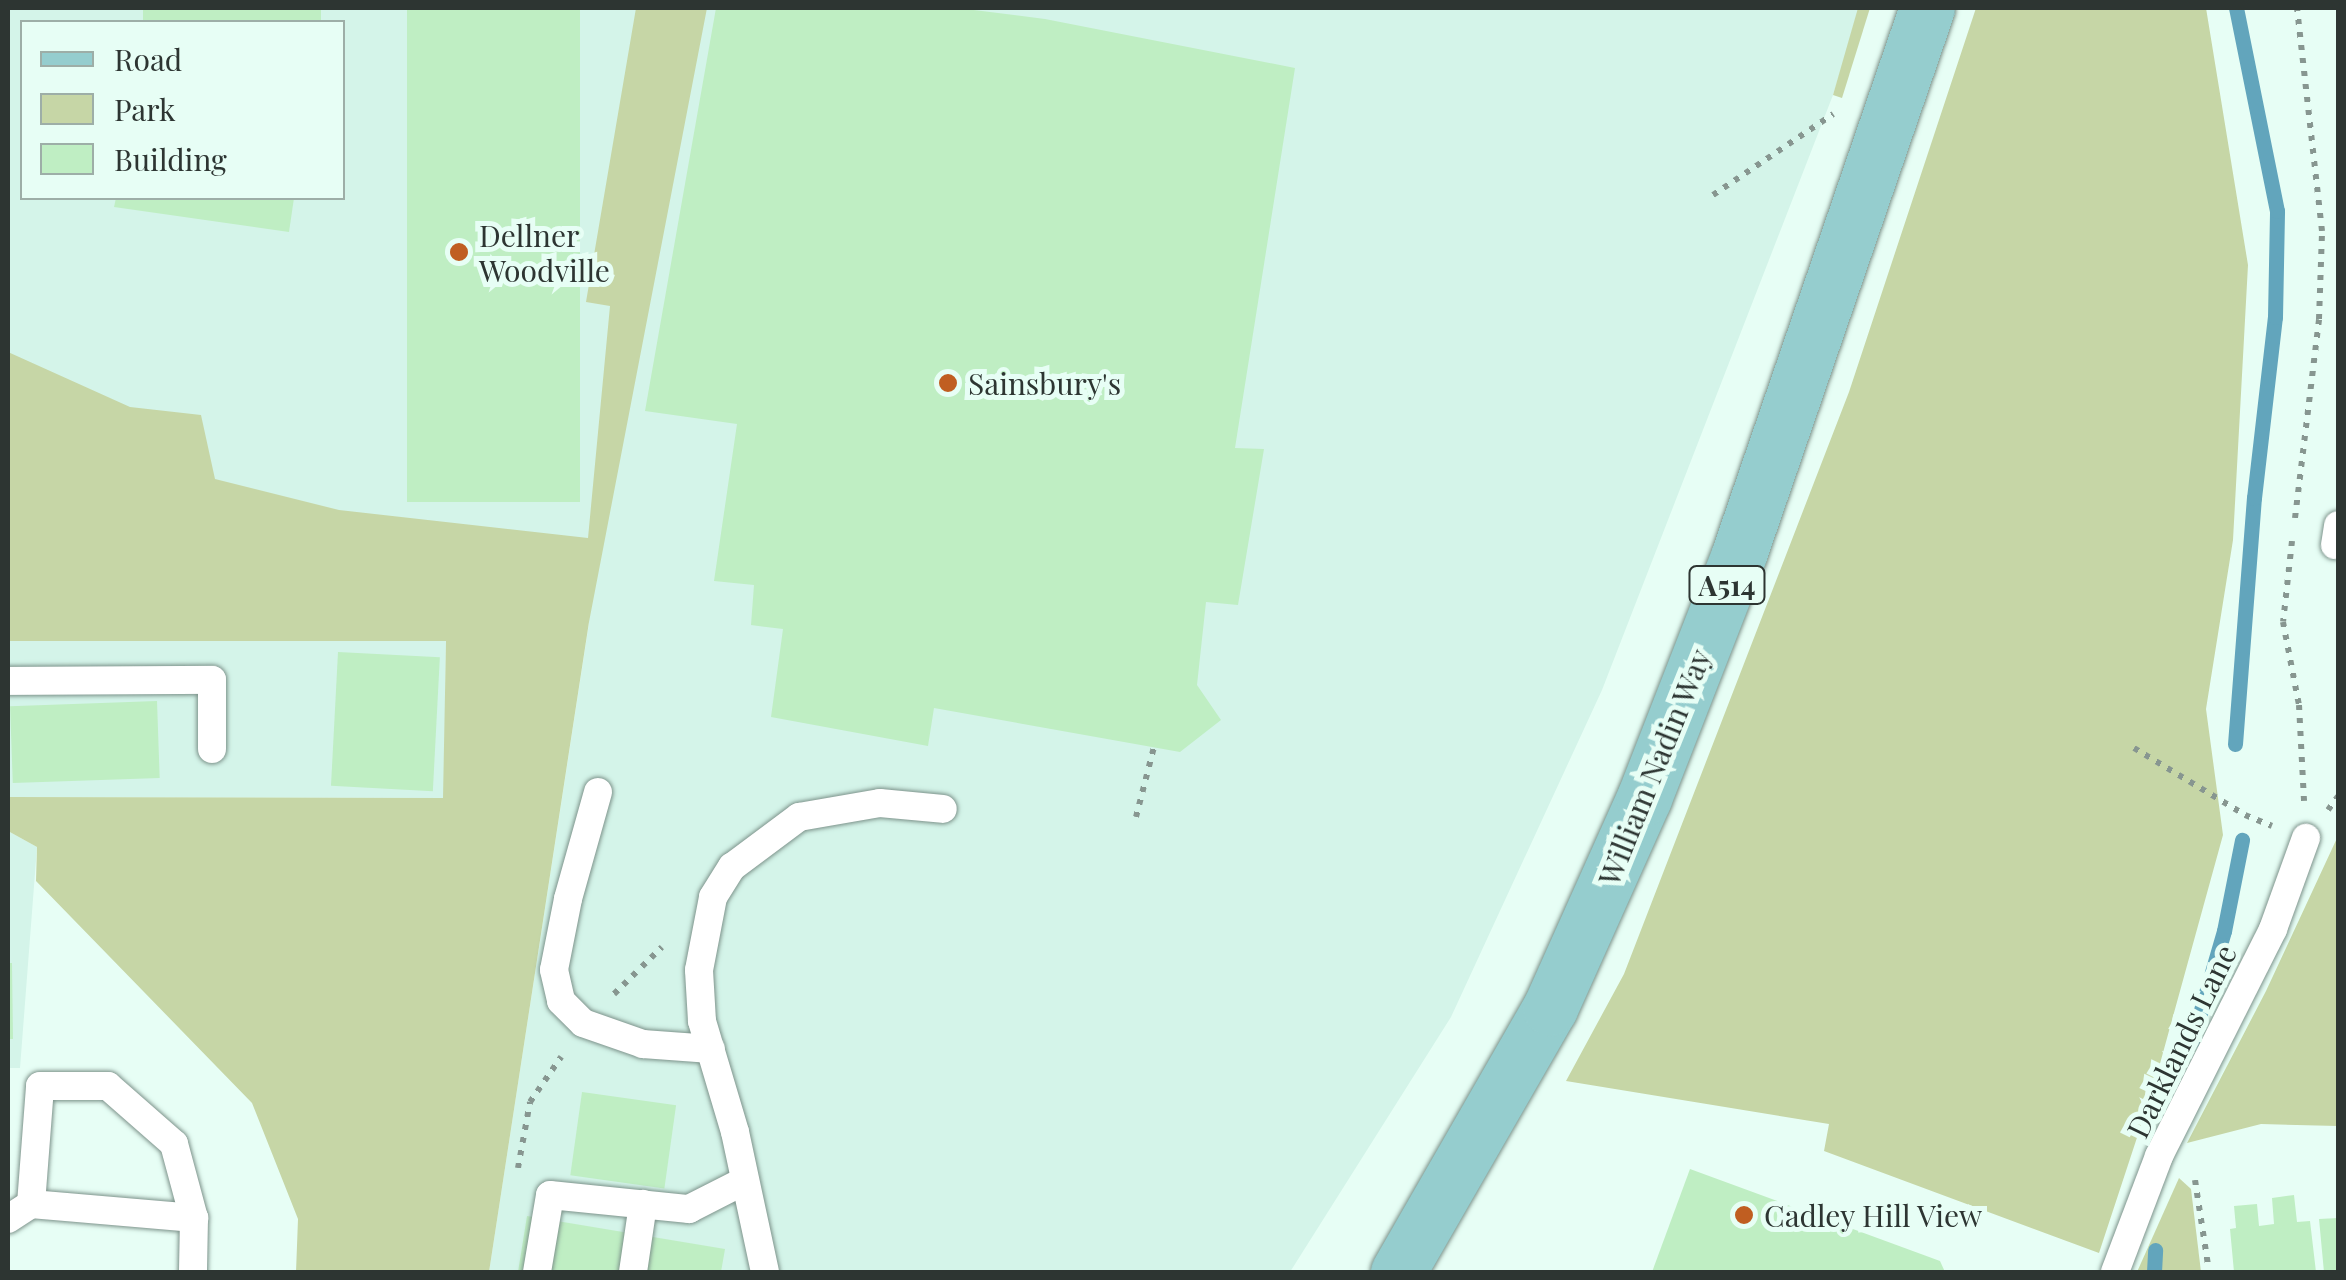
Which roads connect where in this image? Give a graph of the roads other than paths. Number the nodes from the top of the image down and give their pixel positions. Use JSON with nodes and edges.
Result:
{"nodes":[{"id":1,"x":1927,"y":8,"type":"edge"},
{"id":2,"x":8,"y":681,"type":"edge"},
{"id":3,"x":212,"y":749,"type":"dead end"},
{"id":4,"x":598,"y":792,"type":"dead end"},
{"id":5,"x":943,"y":809,"type":"dead end"},
{"id":6,"x":2306,"y":838,"type":"road end"},
{"id":7,"x":712,"y":1049,"type":"junction"},
{"id":8,"x":744,"y":1182,"type":"junction"},
{"id":9,"x":643,"y":1204,"type":"junction"},
{"id":10,"x":19,"y":1211,"type":"edge"},
{"id":11,"x":194,"y":1218,"type":"junction"},
{"id":12,"x":193,"y":1272,"type":"edge"},
{"id":13,"x":537,"y":1272,"type":"edge"},
{"id":14,"x":633,"y":1272,"type":"edge"},
{"id":15,"x":765,"y":1272,"type":"edge"},
{"id":16,"x":1398,"y":1272,"type":"edge"},
{"id":17,"x":2115,"y":1272,"type":"edge"}],
"edges":[{"from":1,"to":16,"type":"main road","name":"William Nadin Way","number":"A514"},
{"from":2,"to":3,"type":"lane"},
{"from":4,"to":7,"type":"lane"},
{"from":5,"to":7,"type":"lane"},
{"from":6,"to":17,"type":"lane","name":"Darklands Lane"},
{"from":7,"to":8,"type":"lane"},
{"from":8,"to":9,"type":"lane"},
{"from":8,"to":15,"type":"lane"},
{"from":9,"to":13,"type":"lane"},
{"from":9,"to":14,"type":"lane"},
{"from":10,"to":11,"type":"lane"},
{"from":10,"to":11,"type":"lane"},
{"from":11,"to":12,"type":"lane"}]}
